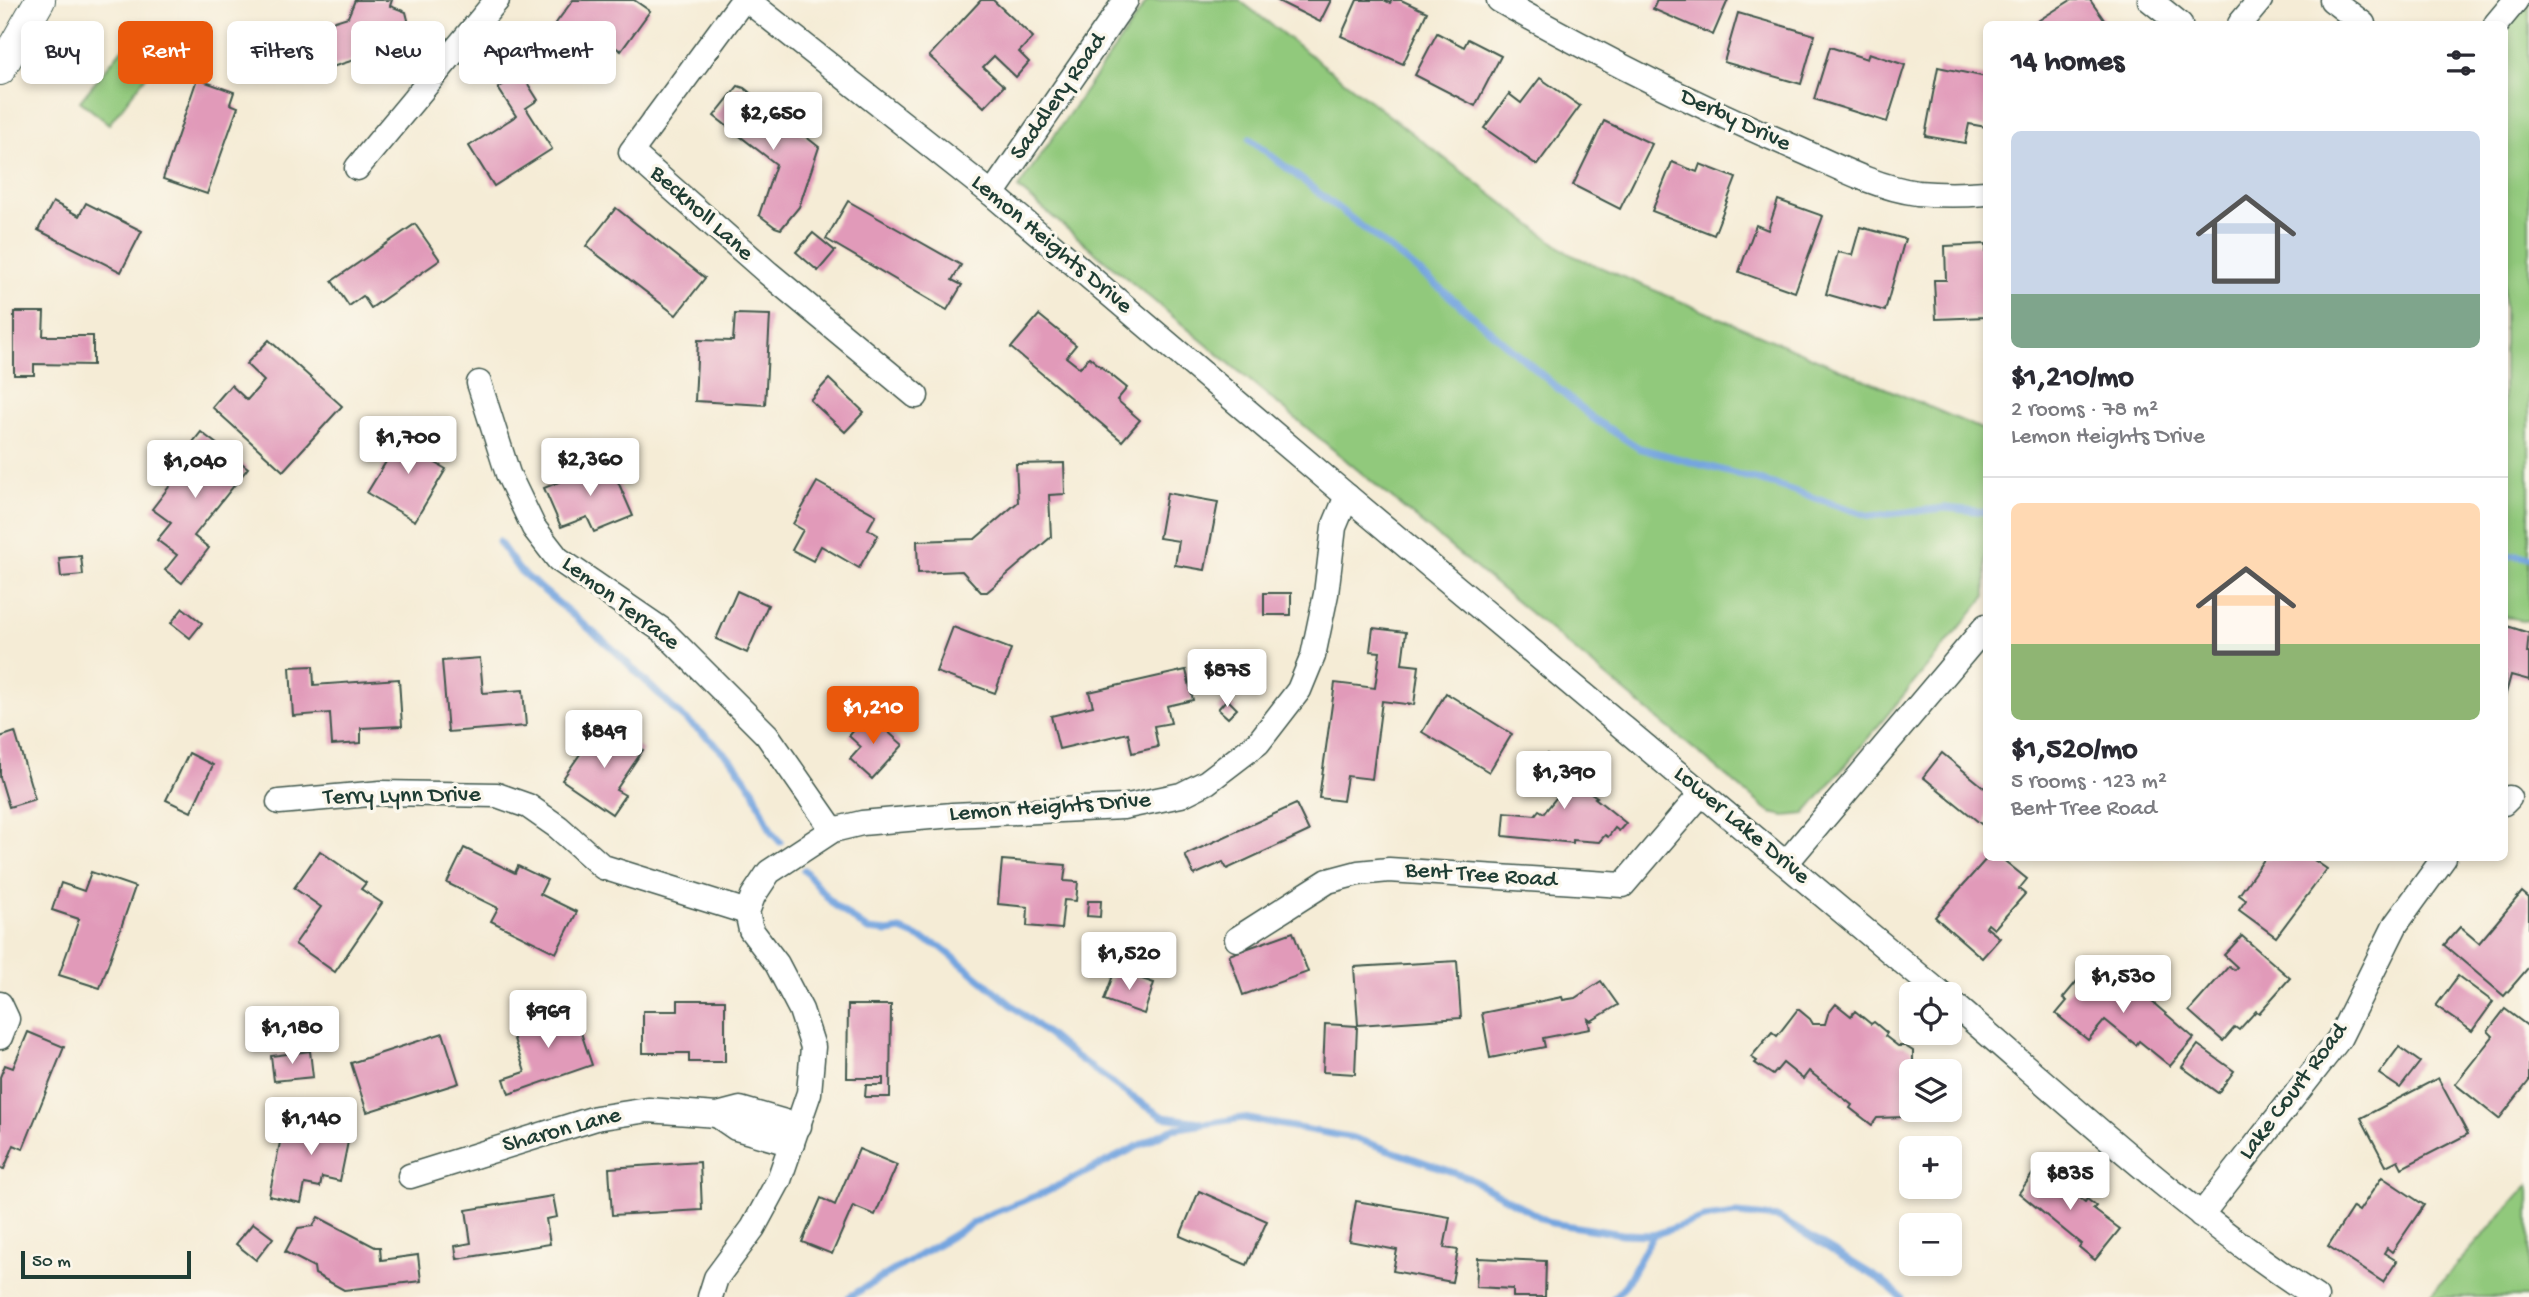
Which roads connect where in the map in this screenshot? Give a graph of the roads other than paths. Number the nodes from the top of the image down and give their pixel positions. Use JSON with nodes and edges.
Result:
{"nodes":[{"id":1,"x":40,"y":0,"type":"edge"},
{"id":2,"x":497,"y":0,"type":"edge"},
{"id":3,"x":745,"y":0,"type":"edge"},
{"id":4,"x":1126,"y":0,"type":"edge"},
{"id":5,"x":1499,"y":0,"type":"edge"},
{"id":6,"x":2150,"y":0,"type":"edge"},
{"id":7,"x":2260,"y":0,"type":"edge"},
{"id":8,"x":2332,"y":0,"type":"edge"},
{"id":9,"x":2516,"y":0,"type":"edge"},
{"id":10,"x":2176,"y":21,"type":"edge"},
{"id":11,"x":2242,"y":21,"type":"edge"},
{"id":12,"x":2359,"y":21,"type":"edge"},
{"id":13,"x":2498,"y":21,"type":"edge"},
{"id":14,"x":0,"y":69,"type":"edge"},
{"id":15,"x":357,"y":168,"type":"dead end"},
{"id":16,"x":1983,"y":193,"type":"edge"},
{"id":17,"x":992,"y":194,"type":"junction"},
{"id":18,"x":479,"y":383,"type":"dead end"},
{"id":19,"x":916,"y":396,"type":"dead end"},
{"id":20,"x":1347,"y":496,"type":"junction"},
{"id":21,"x":1983,"y":630,"type":"edge"},
{"id":22,"x":1701,"y":794,"type":"junction"},
{"id":23,"x":279,"y":802,"type":"dead end"},
{"id":24,"x":833,"y":830,"type":"junction"},
{"id":25,"x":2442,"y":861,"type":"edge"},
{"id":26,"x":1786,"y":863,"type":"junction"},
{"id":27,"x":747,"y":912,"type":"junction"},
{"id":28,"x":1237,"y":939,"type":"dead end"},
{"id":29,"x":1927,"y":982,"type":"edge"},
{"id":30,"x":0,"y":1004,"type":"edge"},
{"id":31,"x":1962,"y":1011,"type":"edge"},
{"id":32,"x":0,"y":1037,"type":"edge"},
{"id":33,"x":796,"y":1135,"type":"junction"},
{"id":34,"x":410,"y":1176,"type":"dead end"},
{"id":35,"x":2201,"y":1215,"type":"junction"},
{"id":36,"x":2284,"y":1289,"type":"edge"},
{"id":37,"x":710,"y":1297,"type":"edge"},
{"id":38,"x":2316,"y":1297,"type":"edge"}],
"edges":[{"from":1,"to":14,"type":"street"},
{"from":2,"to":15,"type":"street"},
{"from":3,"to":17,"type":"street","name":"Lemon Heights Drive"},
{"from":3,"to":19,"type":"street","name":"Becknoll Lane"},
{"from":4,"to":17,"type":"street","name":"Saddlery Road"},
{"from":5,"to":16,"type":"street","name":"Derby Drive"},
{"from":6,"to":10,"type":"street"},
{"from":7,"to":11,"type":"street"},
{"from":8,"to":12,"type":"street"},
{"from":9,"to":13,"type":"street"},
{"from":17,"to":20,"type":"street","name":"Lemon Heights Drive"},
{"from":18,"to":24,"type":"street","name":"Lemon Terrace"},
{"from":20,"to":22,"type":"street","name":"Lower Lake Drive"},
{"from":20,"to":24,"type":"street","name":"Lemon Heights Drive"},
{"from":21,"to":26,"type":"street"},
{"from":22,"to":26,"type":"street","name":"Lower Lake Drive"},
{"from":22,"to":28,"type":"street","name":"Bent Tree Road"},
{"from":23,"to":27,"type":"street","name":"Terry Lynn Drive"},
{"from":24,"to":27,"type":"street","name":"Lemon Heights Drive"},
{"from":25,"to":35,"type":"street","name":"Lake Court Road"},
{"from":26,"to":29,"type":"street","name":"Lower Lake Drive"},
{"from":27,"to":33,"type":"street"},
{"from":30,"to":32,"type":"street"},
{"from":31,"to":35,"type":"street"},
{"from":33,"to":34,"type":"street","name":"Sharon Lane"},
{"from":33,"to":37,"type":"street"},
{"from":35,"to":36,"type":"street"},
{"from":36,"to":38,"type":"street"}]}
